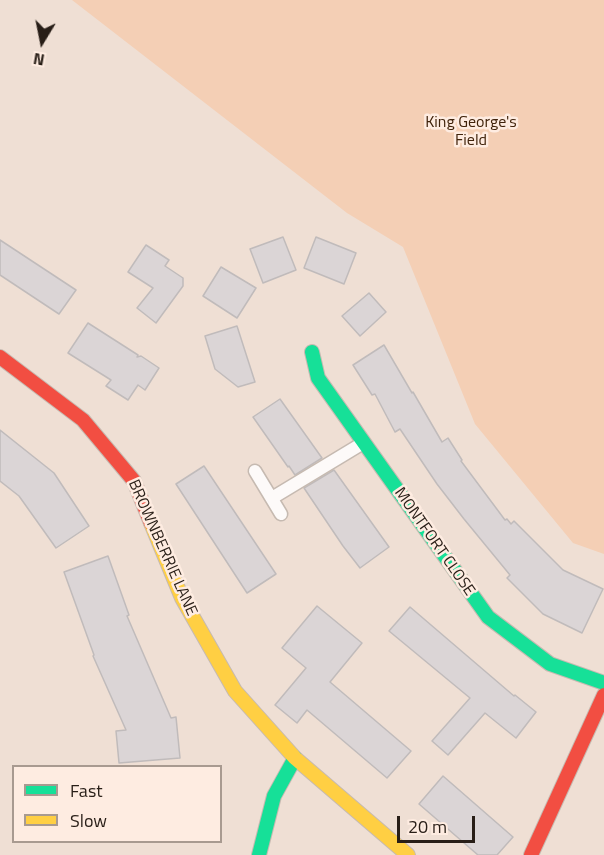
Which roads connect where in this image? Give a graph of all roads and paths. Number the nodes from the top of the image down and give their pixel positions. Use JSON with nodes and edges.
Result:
{"nodes":[{"id":1,"x":312,"y":352,"type":"dead end"},
{"id":2,"x":0,"y":357,"type":"edge"},
{"id":3,"x":364,"y":442,"type":"junction"},
{"id":4,"x":255,"y":471,"type":"dead end"},
{"id":5,"x":272,"y":498,"type":"junction"},
{"id":6,"x":281,"y":514,"type":"dead end"},
{"id":7,"x":604,"y":683,"type":"edge"},
{"id":8,"x":604,"y":695,"type":"edge"},
{"id":9,"x":294,"y":758,"type":"junction"},
{"id":10,"x":259,"y":855,"type":"edge"},
{"id":11,"x":408,"y":855,"type":"edge"},
{"id":12,"x":531,"y":855,"type":"edge"}],
"edges":[{"from":1,"to":3,"type":"street","name":"MONTFORT CLOSE"},
{"from":2,"to":9,"type":"street","name":"BROWNBERRIE LANE"},
{"from":3,"to":5,"type":"lane"},
{"from":3,"to":7,"type":"street","name":"MONTFORT CLOSE"},
{"from":4,"to":5,"type":"lane"},
{"from":5,"to":6,"type":"lane"},
{"from":8,"to":12,"type":"street"},
{"from":9,"to":10,"type":"street"},
{"from":9,"to":11,"type":"street","name":"BROWNBERRIE LANE"}]}
